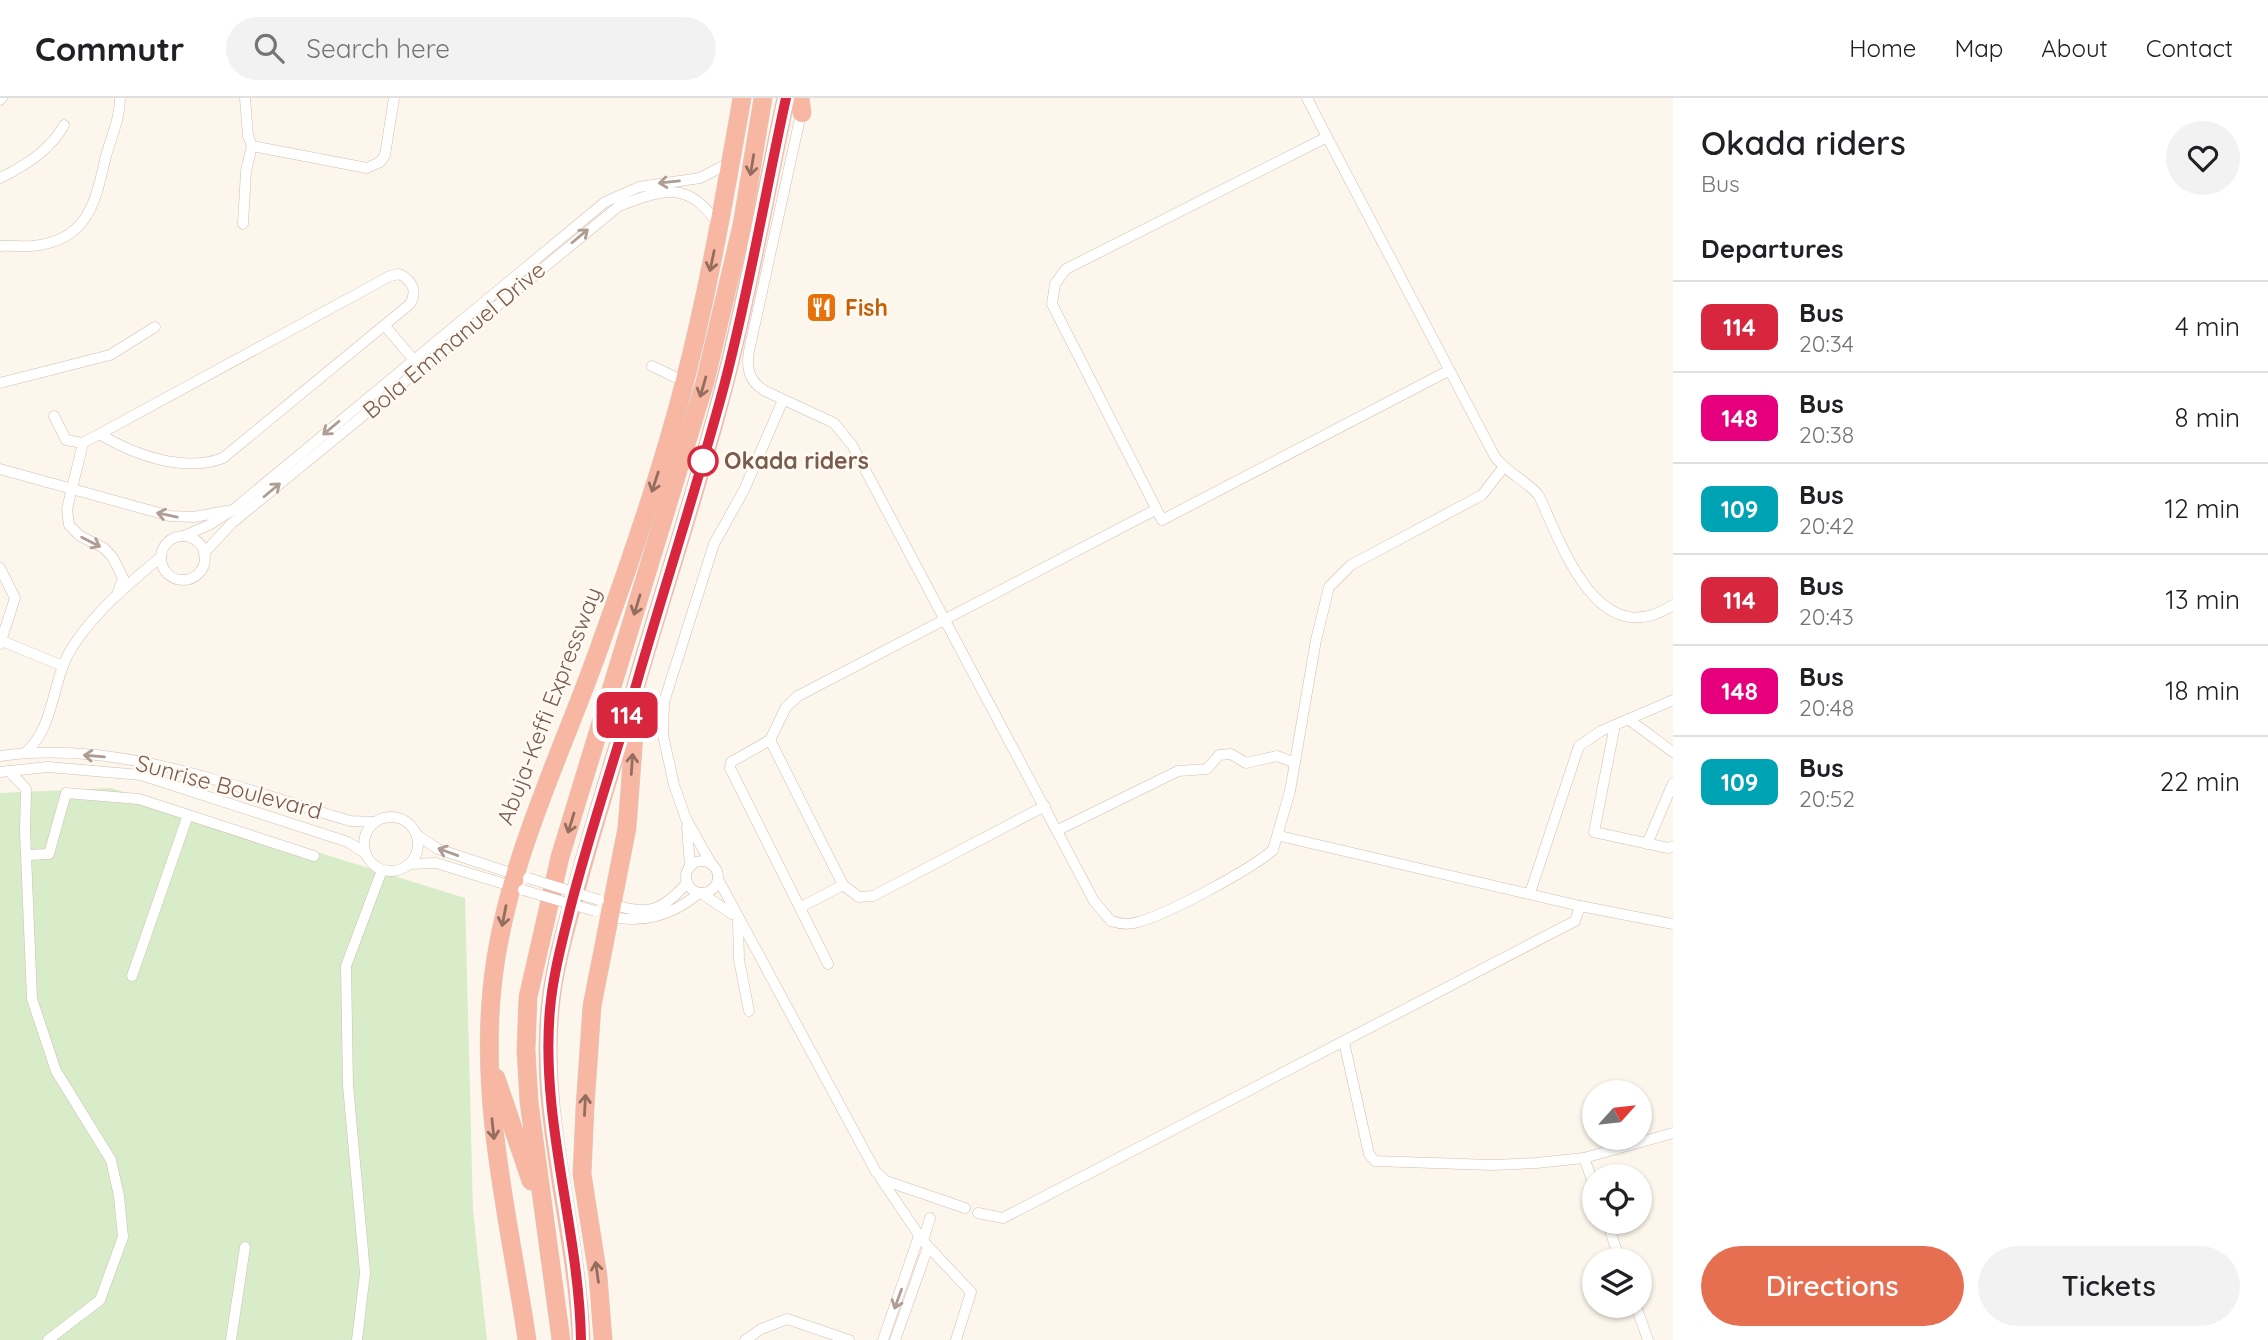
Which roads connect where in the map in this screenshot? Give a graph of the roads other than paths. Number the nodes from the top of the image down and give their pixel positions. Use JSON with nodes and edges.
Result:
{"nodes":[{"id":1,"x":120,"y":98,"type":"edge"},
{"id":2,"x":245,"y":98,"type":"edge"},
{"id":3,"x":394,"y":98,"type":"edge"},
{"id":4,"x":742,"y":98,"type":"edge"},
{"id":5,"x":763,"y":98,"type":"edge"},
{"id":6,"x":786,"y":98,"type":"edge"},
{"id":7,"x":1307,"y":98,"type":"edge"},
{"id":8,"x":802,"y":103,"type":"edge"},
{"id":9,"x":64,"y":125,"type":"dead end"},
{"id":10,"x":1327,"y":137,"type":"junction"},
{"id":11,"x":252,"y":146,"type":"junction"},
{"id":12,"x":732,"y":160,"type":"junction"},
{"id":13,"x":0,"y":178,"type":"edge"},
{"id":14,"x":243,"y":224,"type":"dead end"},
{"id":15,"x":719,"y":225,"type":"junction"},
{"id":16,"x":0,"y":246,"type":"edge"},
{"id":17,"x":385,"y":326,"type":"junction"},
{"id":18,"x":155,"y":327,"type":"dead end"},
{"id":19,"x":414,"y":360,"type":"junction"},
{"id":20,"x":652,"y":366,"type":"dead end"},
{"id":21,"x":1448,"y":371,"type":"junction"},
{"id":22,"x":685,"y":382,"type":"junction"},
{"id":23,"x":0,"y":383,"type":"edge"},
{"id":24,"x":783,"y":400,"type":"junction"},
{"id":25,"x":54,"y":416,"type":"dead end"},
{"id":26,"x":101,"y":435,"type":"junction"},
{"id":27,"x":83,"y":443,"type":"junction"},
{"id":28,"x":1503,"y":468,"type":"junction"},
{"id":29,"x":0,"y":469,"type":"edge"},
{"id":30,"x":71,"y":488,"type":"junction"},
{"id":31,"x":234,"y":509,"type":"junction"},
{"id":32,"x":1156,"y":510,"type":"junction"},
{"id":33,"x":184,"y":536,"type":"junction"},
{"id":34,"x":204,"y":553,"type":"junction"},
{"id":35,"x":161,"y":557,"type":"junction"},
{"id":36,"x":0,"y":568,"type":"edge"},
{"id":37,"x":117,"y":593,"type":"junction"},
{"id":38,"x":1673,"y":605,"type":"edge"},
{"id":39,"x":947,"y":619,"type":"junction"},
{"id":40,"x":1,"y":642,"type":"edge"},
{"id":41,"x":63,"y":666,"type":"junction"},
{"id":42,"x":638,"y":680,"type":"junction"},
{"id":43,"x":612,"y":684,"type":"junction"},
{"id":44,"x":1673,"y":701,"type":"edge"},
{"id":45,"x":1628,"y":719,"type":"junction"},
{"id":46,"x":1615,"y":725,"type":"junction"},
{"id":47,"x":770,"y":740,"type":"junction"},
{"id":48,"x":1673,"y":752,"type":"edge"},
{"id":49,"x":26,"y":753,"type":"junction"},
{"id":50,"x":0,"y":756,"type":"edge"},
{"id":51,"x":558,"y":759,"type":"junction"},
{"id":52,"x":1295,"y":763,"type":"junction"},
{"id":53,"x":5,"y":771,"type":"edge"},
{"id":54,"x":1673,"y":783,"type":"edge"},
{"id":55,"x":1045,"y":806,"type":"junction"},
{"id":56,"x":188,"y":815,"type":"junction"},
{"id":57,"x":686,"y":819,"type":"junction"},
{"id":58,"x":374,"y":822,"type":"junction"},
{"id":59,"x":1058,"y":830,"type":"junction"},
{"id":60,"x":417,"y":835,"type":"junction"},
{"id":61,"x":1280,"y":836,"type":"junction"},
{"id":62,"x":1647,"y":844,"type":"junction"},
{"id":63,"x":1673,"y":846,"type":"edge"},
{"id":64,"x":365,"y":853,"type":"junction"},
{"id":65,"x":26,"y":855,"type":"junction"},
{"id":66,"x":314,"y":856,"type":"dead end"},
{"id":67,"x":410,"y":864,"type":"junction"},
{"id":68,"x":712,"y":865,"type":"junction"},
{"id":69,"x":690,"y":867,"type":"junction"},
{"id":70,"x":382,"y":870,"type":"junction"},
{"id":71,"x":718,"y":879,"type":"junction"},
{"id":72,"x":519,"y":882,"type":"junction"},
{"id":73,"x":687,"y":883,"type":"junction"},
{"id":74,"x":843,"y":885,"type":"junction"},
{"id":75,"x":700,"y":893,"type":"junction"},
{"id":76,"x":1530,"y":893,"type":"junction"},
{"id":77,"x":1580,"y":906,"type":"junction"},
{"id":78,"x":801,"y":907,"type":"junction"},
{"id":79,"x":605,"y":908,"type":"junction"},
{"id":80,"x":737,"y":919,"type":"junction"},
{"id":81,"x":1673,"y":924,"type":"edge"},
{"id":82,"x":828,"y":964,"type":"dead end"},
{"id":83,"x":131,"y":976,"type":"dead end"},
{"id":84,"x":749,"y":1011,"type":"dead end"},
{"id":85,"x":1344,"y":1042,"type":"junction"},
{"id":86,"x":491,"y":1061,"type":"junction"},
{"id":87,"x":1673,"y":1133,"type":"edge"},
{"id":88,"x":1584,"y":1158,"type":"junction"},
{"id":89,"x":1586,"y":1164,"type":"edge"},
{"id":90,"x":876,"y":1172,"type":"junction"},
{"id":91,"x":582,"y":1174,"type":"junction"},
{"id":92,"x":965,"y":1208,"type":"dead end"},
{"id":93,"x":978,"y":1213,"type":"dead end"},
{"id":94,"x":930,"y":1218,"type":"dead end"},
{"id":95,"x":547,"y":1229,"type":"junction"},
{"id":96,"x":923,"y":1242,"type":"junction"},
{"id":97,"x":245,"y":1247,"type":"dead end"},
{"id":98,"x":572,"y":1251,"type":"junction"},
{"id":99,"x":918,"y":1260,"type":"junction"},
{"id":100,"x":1640,"y":1318,"type":"edge"},
{"id":101,"x":48,"y":1340,"type":"edge"},
{"id":102,"x":230,"y":1340,"type":"edge"},
{"id":103,"x":357,"y":1340,"type":"edge"},
{"id":104,"x":527,"y":1340,"type":"edge"},
{"id":105,"x":561,"y":1340,"type":"edge"},
{"id":106,"x":581,"y":1340,"type":"edge"},
{"id":107,"x":603,"y":1340,"type":"edge"},
{"id":108,"x":745,"y":1340,"type":"edge"},
{"id":109,"x":849,"y":1340,"type":"edge"},
{"id":110,"x":883,"y":1340,"type":"edge"},
{"id":111,"x":895,"y":1340,"type":"edge"},
{"id":112,"x":956,"y":1340,"type":"edge"},
{"id":113,"x":1648,"y":1340,"type":"edge"}],
"edges":[{"from":1,"to":16,"type":"street"},
{"from":2,"to":11,"type":"street"},
{"from":3,"to":11,"type":"street"},
{"from":4,"to":12,"type":"highway","name":"Abuja-Keffi Expressway"},
{"from":5,"to":43,"type":"highway","name":"Abuja-Keffi Expressway","one_way":true},
{"from":6,"to":42,"type":"highway"},
{"from":7,"to":10,"type":"street"},
{"from":8,"to":24,"type":"street"},
{"from":9,"to":13,"type":"street"},
{"from":10,"to":21,"type":"street"},
{"from":10,"to":32,"type":"street"},
{"from":11,"to":14,"type":"street"},
{"from":12,"to":15,"type":"highway","name":"Abuja-Keffi Expressway"},
{"from":12,"to":19,"type":"street","name":"Bola Emmanuel Drive","one_way":true},
{"from":15,"to":22,"type":"highway","name":"Abuja-Keffi Expressway","one_way":true},
{"from":34,"to":15,"type":"street","name":"Bola Emmanuel Drive","one_way":true},
{"from":17,"to":19,"type":"street"},
{"from":17,"to":26,"type":"street"},
{"from":17,"to":26,"type":"street"},
{"from":18,"to":23,"type":"street"},
{"from":19,"to":31,"type":"street","name":"Bola Emmanuel Drive","one_way":true},
{"from":20,"to":22,"type":"street"},
{"from":21,"to":28,"type":"street"},
{"from":21,"to":32,"type":"street"},
{"from":22,"to":51,"type":"highway","name":"Abuja-Keffi Expressway","one_way":true},
{"from":24,"to":39,"type":"street"},
{"from":24,"to":57,"type":"street"},
{"from":25,"to":27,"type":"street"},
{"from":26,"to":27,"type":"street"},
{"from":27,"to":30,"type":"street"},
{"from":28,"to":38,"type":"street"},
{"from":28,"to":52,"type":"street"},
{"from":29,"to":30,"type":"street"},
{"from":31,"to":30,"type":"street","one_way":true},
{"from":30,"to":37,"type":"street","one_way":true},
{"from":31,"to":33,"type":"street","name":"Bola Emmanuel Drive"},
{"from":32,"to":39,"type":"street"},
{"from":33,"to":34,"type":"street"},
{"from":33,"to":35,"type":"street"},
{"from":34,"to":35,"type":"street"},
{"from":35,"to":37,"type":"street"},
{"from":36,"to":40,"type":"street"},
{"from":37,"to":41,"type":"street"},
{"from":39,"to":47,"type":"street"},
{"from":39,"to":55,"type":"street"},
{"from":40,"to":41,"type":"street"},
{"from":41,"to":49,"type":"street"},
{"from":79,"to":42,"type":"highway","one_way":true},
{"from":42,"to":98,"type":"highway"},
{"from":43,"to":51,"type":"highway"},
{"from":43,"to":95,"type":"highway","name":"Abuja-Keffi Expressway","one_way":true},
{"from":44,"to":45,"type":"street"},
{"from":45,"to":46,"type":"street"},
{"from":45,"to":48,"type":"street"},
{"from":46,"to":62,"type":"street"},
{"from":46,"to":76,"type":"street"},
{"from":47,"to":74,"type":"street"},
{"from":47,"to":78,"type":"street"},
{"from":49,"to":50,"type":"street","name":"Sunrise Boulevard"},
{"from":58,"to":49,"type":"street","name":"Sunrise Boulevard","one_way":true},
{"from":51,"to":72,"type":"highway","name":"Abuja-Keffi Expressway"},
{"from":52,"to":59,"type":"street"},
{"from":52,"to":61,"type":"street"},
{"from":53,"to":64,"type":"street","name":"Sunrise Boulevard"},
{"from":53,"to":65,"type":"street"},
{"from":54,"to":62,"type":"street"},
{"from":55,"to":59,"type":"street"},
{"from":55,"to":74,"type":"street"},
{"from":56,"to":65,"type":"street"},
{"from":56,"to":66,"type":"street"},
{"from":56,"to":83,"type":"street"},
{"from":57,"to":68,"type":"street"},
{"from":57,"to":69,"type":"street"},
{"from":58,"to":60,"type":"street"},
{"from":58,"to":64,"type":"street"},
{"from":59,"to":61,"type":"street"},
{"from":60,"to":67,"type":"street"},
{"from":72,"to":60,"type":"street","one_way":true},
{"from":61,"to":76,"type":"street"},
{"from":62,"to":63,"type":"street"},
{"from":64,"to":70,"type":"street"},
{"from":65,"to":101,"type":"street"},
{"from":67,"to":70,"type":"street"},
{"from":67,"to":72,"type":"street"},
{"from":68,"to":69,"type":"street"},
{"from":68,"to":71,"type":"street"},
{"from":69,"to":73,"type":"street"},
{"from":70,"to":103,"type":"street"},
{"from":71,"to":75,"type":"street"},
{"from":71,"to":80,"type":"street"},
{"from":72,"to":79,"type":"street","bridge":true},
{"from":72,"to":86,"type":"highway","name":"Abuja-Keffi Expressway","one_way":true},
{"from":73,"to":75,"type":"street"},
{"from":73,"to":79,"type":"street"},
{"from":74,"to":78,"type":"street"},
{"from":75,"to":79,"type":"street"},
{"from":75,"to":80,"type":"street"},
{"from":76,"to":77,"type":"street"},
{"from":77,"to":81,"type":"street"},
{"from":77,"to":85,"type":"street"},
{"from":78,"to":82,"type":"street"},
{"from":91,"to":79,"type":"highway","one_way":true},
{"from":80,"to":84,"type":"street"},
{"from":80,"to":90,"type":"street"},
{"from":85,"to":88,"type":"street"},
{"from":85,"to":93,"type":"street"},
{"from":86,"to":95,"type":"highway"},
{"from":86,"to":104,"type":"highway","name":"Abuja-Keffi Expressway","one_way":true},
{"from":87,"to":88,"type":"street"},
{"from":88,"to":89,"type":"street"},
{"from":90,"to":92,"type":"street"},
{"from":90,"to":96,"type":"street"},
{"from":91,"to":98,"type":"highway"},
{"from":107,"to":91,"type":"highway","one_way":true},
{"from":94,"to":96,"type":"street"},
{"from":95,"to":105,"type":"highway","name":"Abuja-Keffi Expressway"},
{"from":96,"to":99,"type":"street"},
{"from":96,"to":112,"type":"street"},
{"from":97,"to":102,"type":"street"},
{"from":98,"to":106,"type":"highway"},
{"from":99,"to":110,"type":"street","one_way":true},
{"from":99,"to":111,"type":"street"},
{"from":100,"to":113,"type":"street"},
{"from":108,"to":109,"type":"street"}]}
